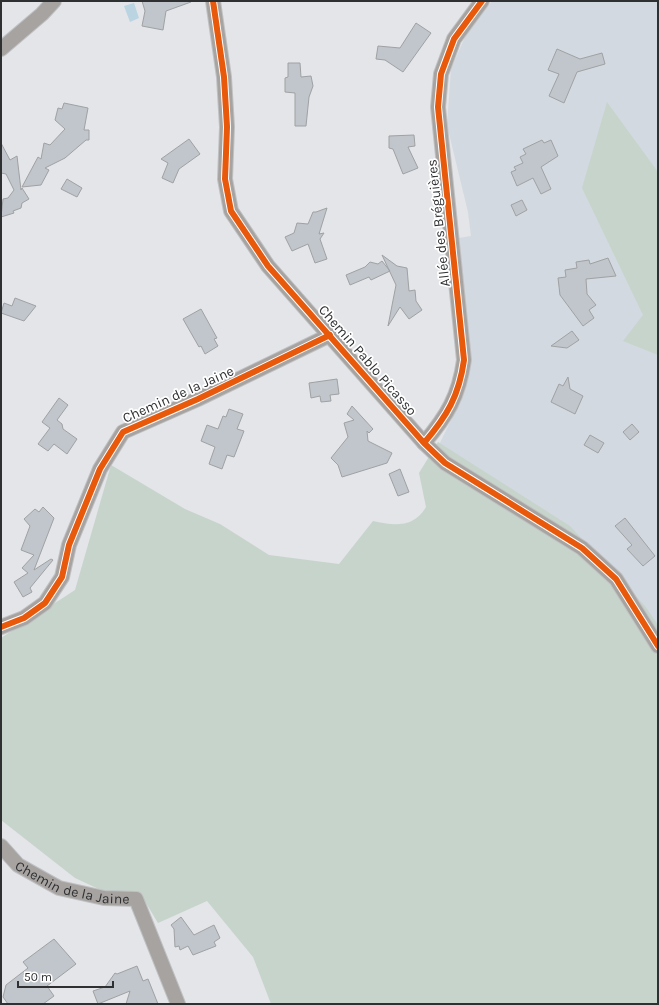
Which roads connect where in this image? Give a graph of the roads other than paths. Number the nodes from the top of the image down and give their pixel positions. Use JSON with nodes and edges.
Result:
{"nodes":[{"id":1,"x":54,"y":1,"type":"edge"},
{"id":2,"x":213,"y":1,"type":"edge"},
{"id":3,"x":482,"y":1,"type":"edge"},
{"id":4,"x":1,"y":49,"type":"edge"},
{"id":5,"x":330,"y":335,"type":"junction"},
{"id":6,"x":424,"y":444,"type":"junction"},
{"id":7,"x":1,"y":627,"type":"edge"},
{"id":8,"x":658,"y":646,"type":"edge"},
{"id":9,"x":1,"y":846,"type":"edge"},
{"id":10,"x":178,"y":1004,"type":"edge"}],
"edges":[{"from":1,"to":4,"type":"street"},
{"from":2,"to":5,"type":"street","name":"Chemin Pablo Picasso"},
{"from":3,"to":6,"type":"street","name":"Allée des Bréguières"},
{"from":5,"to":6,"type":"street","name":"Chemin Pablo Picasso"},
{"from":5,"to":7,"type":"street","name":"Chemin de la Jaine"},
{"from":6,"to":8,"type":"street","name":"Chemin Pablo Picasso"},
{"from":9,"to":10,"type":"street","name":"Chemin de la Jaine"}]}
